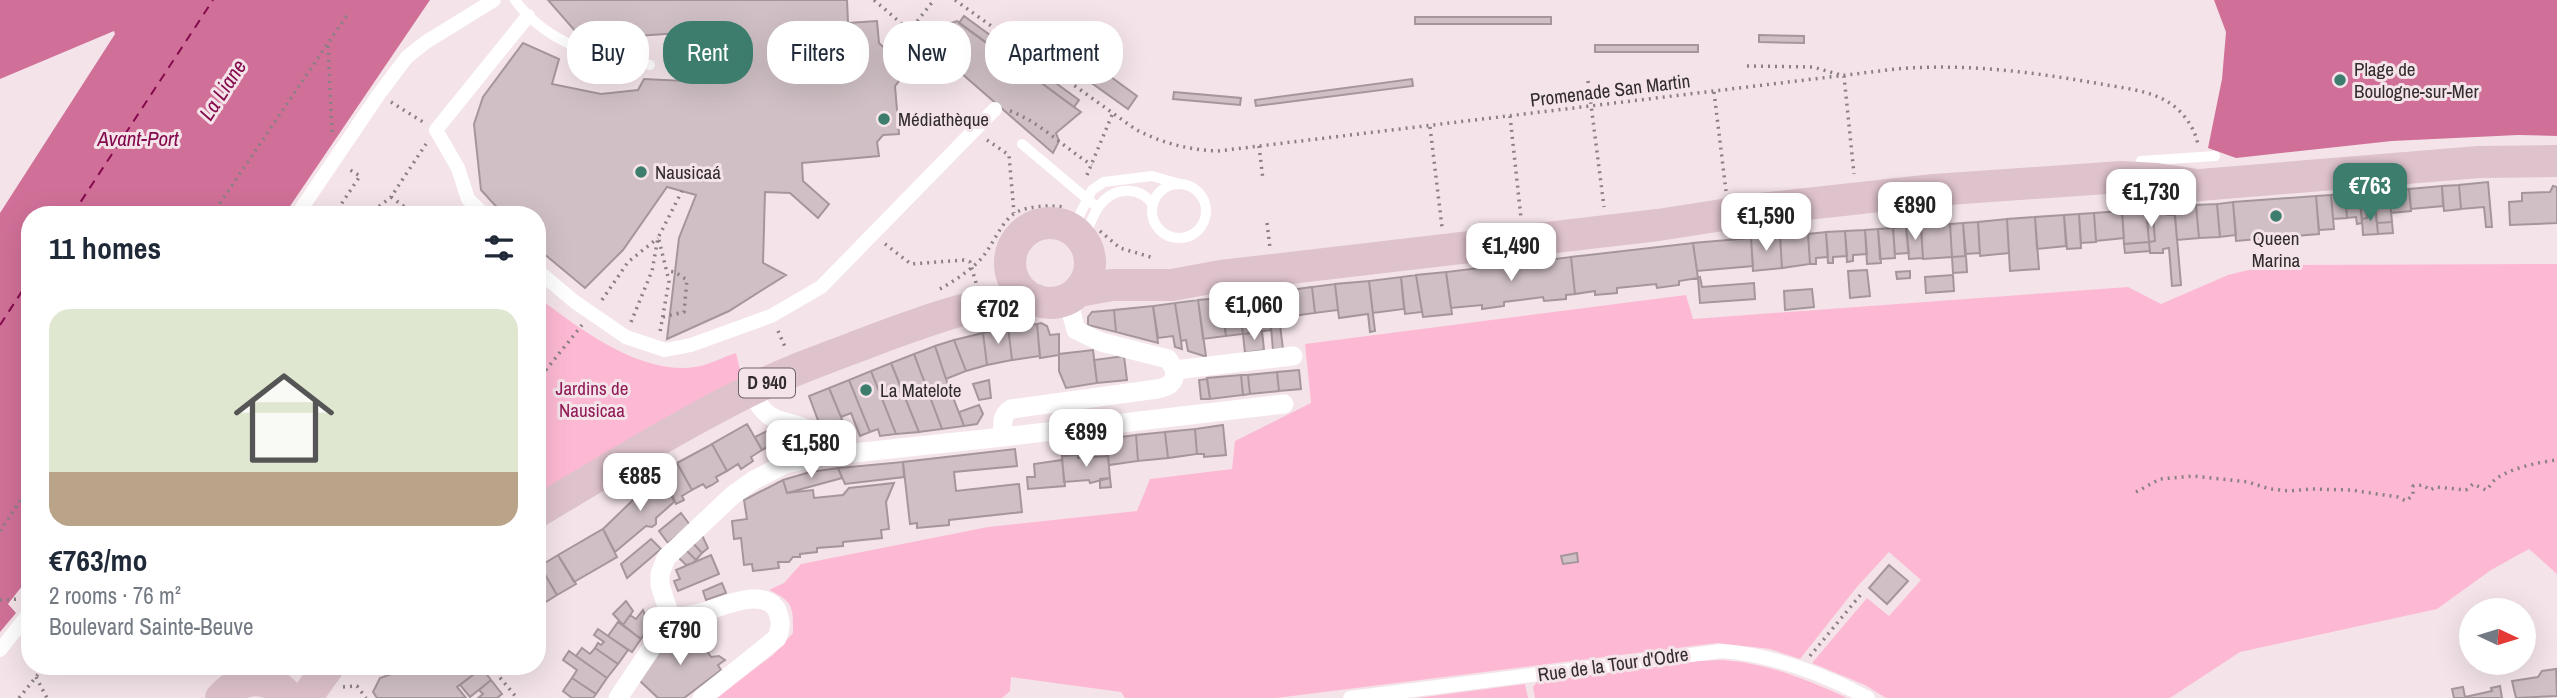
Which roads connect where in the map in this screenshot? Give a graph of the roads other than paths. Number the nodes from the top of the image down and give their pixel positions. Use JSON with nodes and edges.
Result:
{"nodes":[{"id":1,"x":494,"y":0,"type":"edge"},
{"id":2,"x":515,"y":0,"type":"edge"},
{"id":3,"x":528,"y":16,"type":"junction"},
{"id":4,"x":650,"y":65,"type":"dead end"},
{"id":5,"x":995,"y":109,"type":"road end"},
{"id":6,"x":1022,"y":144,"type":"dead end"},
{"id":7,"x":2215,"y":156,"type":"dead end"},
{"id":8,"x":2141,"y":161,"type":"dead end"},
{"id":9,"x":2557,"y":161,"type":"edge"},
{"id":10,"x":1181,"y":184,"type":"junction"},
{"id":11,"x":1087,"y":199,"type":"junction"},
{"id":12,"x":1153,"y":205,"type":"junction"},
{"id":13,"x":303,"y":206,"type":"edge"},
{"id":14,"x":475,"y":206,"type":"edge"},
{"id":15,"x":1098,"y":208,"type":"junction"},
{"id":16,"x":1056,"y":224,"type":"junction"},
{"id":17,"x":1085,"y":244,"type":"junction"},
{"id":18,"x":1012,"y":252,"type":"junction"},
{"id":19,"x":1220,"y":276,"type":"junction"},
{"id":20,"x":546,"y":278,"type":"edge"},
{"id":21,"x":1077,"y":293,"type":"junction"},
{"id":22,"x":1036,"y":300,"type":"junction"},
{"id":23,"x":915,"y":325,"type":"junction"},
{"id":24,"x":1293,"y":356,"type":"dead end"},
{"id":25,"x":1175,"y":370,"type":"junction"},
{"id":26,"x":751,"y":390,"type":"junction"},
{"id":27,"x":1283,"y":404,"type":"dead end"},
{"id":28,"x":1003,"y":438,"type":"junction"},
{"id":29,"x":825,"y":456,"type":"junction"},
{"id":30,"x":546,"y":507,"type":"edge"},
{"id":31,"x":671,"y":619,"type":"junction"},
{"id":32,"x":21,"y":623,"type":"edge"},
{"id":33,"x":0,"y":650,"type":"edge"},
{"id":34,"x":280,"y":675,"type":"edge"},
{"id":35,"x":322,"y":675,"type":"edge"},
{"id":36,"x":248,"y":688,"type":"edge"},
{"id":37,"x":306,"y":698,"type":"edge"},
{"id":38,"x":618,"y":698,"type":"edge"},
{"id":39,"x":702,"y":698,"type":"edge"},
{"id":40,"x":1350,"y":698,"type":"edge"},
{"id":41,"x":1868,"y":698,"type":"edge"}],
"edges":[{"from":1,"to":13,"type":"street"},
{"from":2,"to":3,"type":"lane"},
{"from":3,"to":4,"type":"lane"},
{"from":3,"to":14,"type":"street"},
{"from":5,"to":20,"type":"street"},
{"from":6,"to":11,"type":"lane"},
{"from":7,"to":8,"type":"lane"},
{"from":9,"to":19,"type":"main road"},
{"from":10,"to":11,"type":"lane"},
{"from":10,"to":12,"type":"lane"},
{"from":10,"to":12,"type":"lane"},
{"from":11,"to":15,"type":"lane"},
{"from":11,"to":16,"type":"lane"},
{"from":12,"to":15,"type":"lane"},
{"from":15,"to":17,"type":"lane"},
{"from":16,"to":17,"type":"main road"},
{"from":16,"to":18,"type":"main road"},
{"from":17,"to":19,"type":"main road"},
{"from":17,"to":21,"type":"main road"},
{"from":18,"to":22,"type":"main road"},
{"from":18,"to":23,"type":"main road","number":"D 940"},
{"from":19,"to":21,"type":"main road"},
{"from":21,"to":22,"type":"main road"},
{"from":21,"to":25,"type":"street"},
{"from":22,"to":23,"type":"main road","number":"D 940"},
{"from":23,"to":26,"type":"main road","number":"D 940"},
{"from":24,"to":25,"type":"street"},
{"from":25,"to":28,"type":"street"},
{"from":26,"to":29,"type":"street"},
{"from":26,"to":30,"type":"main road","number":"D 940"},
{"from":27,"to":28,"type":"street"},
{"from":28,"to":29,"type":"street"},
{"from":29,"to":31,"type":"street"},
{"from":31,"to":38,"type":"street"},
{"from":31,"to":39,"type":"street"},
{"from":32,"to":33,"type":"street"},
{"from":34,"to":36,"type":"main road"},
{"from":35,"to":37,"type":"main road"},
{"from":40,"to":41,"type":"street","name":"Rue de la Tour d'Odre"}]}
